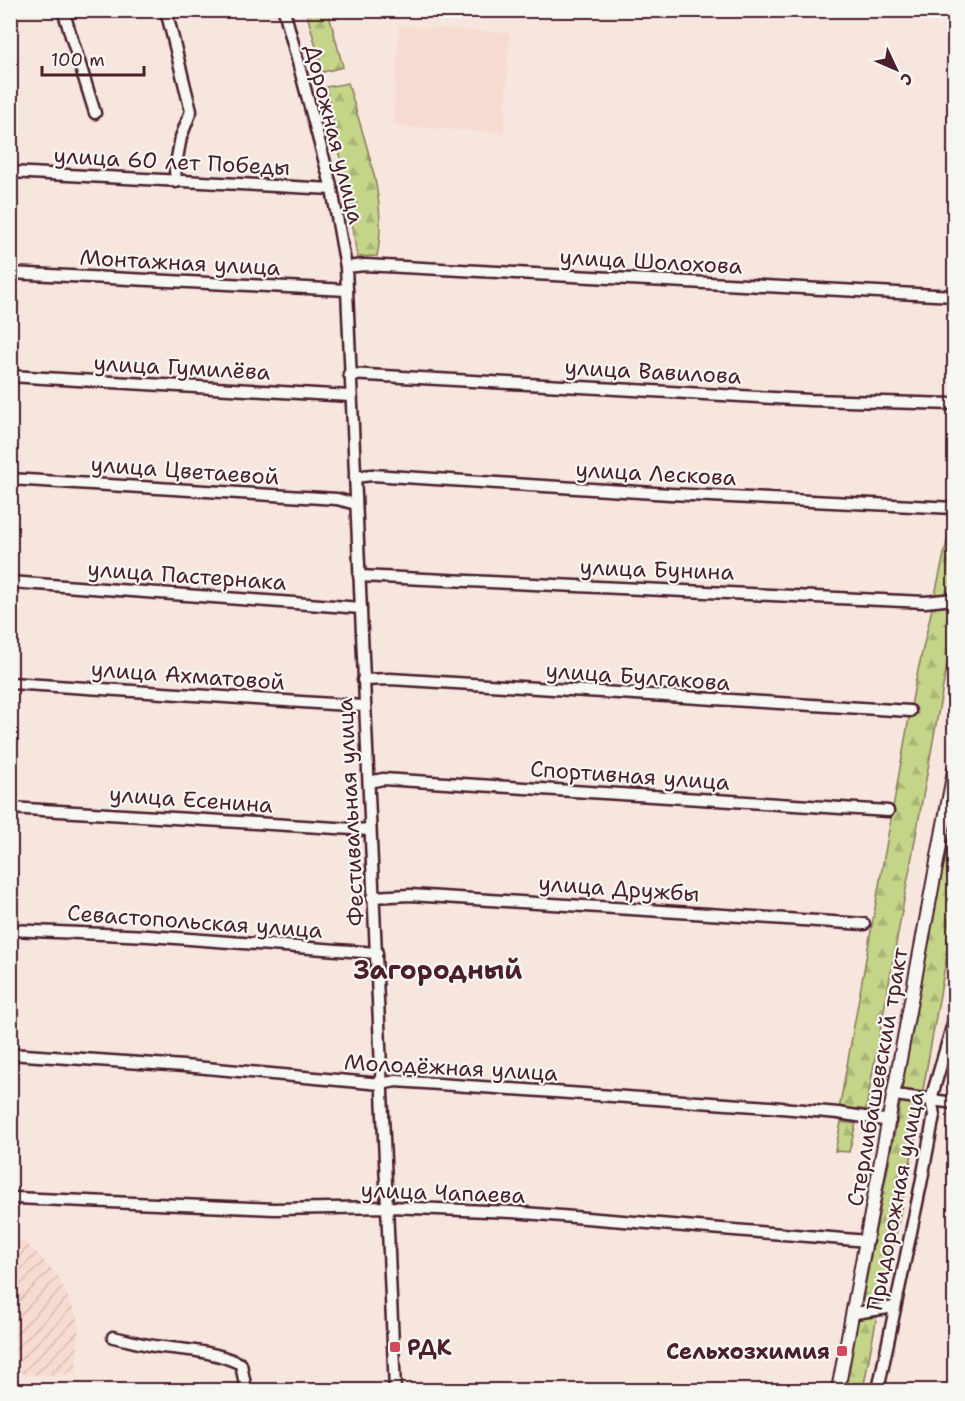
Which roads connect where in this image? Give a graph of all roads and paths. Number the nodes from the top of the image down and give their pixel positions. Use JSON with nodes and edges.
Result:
{"nodes":[{"id":1,"x":63,"y":10,"type":"edge"},
{"id":2,"x":166,"y":10,"type":"edge"},
{"id":3,"x":284,"y":10,"type":"edge"},
{"id":4,"x":94,"y":112,"type":"dead end"},
{"id":5,"x":10,"y":172,"type":"edge"},
{"id":6,"x":176,"y":182,"type":"junction"},
{"id":7,"x":332,"y":189,"type":"junction"},
{"id":8,"x":346,"y":267,"type":"junction"},
{"id":9,"x":10,"y":273,"type":"edge"},
{"id":10,"x":347,"y":290,"type":"junction"},
{"id":11,"x":954,"y":296,"type":"edge"},
{"id":12,"x":349,"y":374,"type":"junction"},
{"id":13,"x":10,"y":376,"type":"edge"},
{"id":14,"x":350,"y":396,"type":"junction"},
{"id":15,"x":954,"y":405,"type":"edge"},
{"id":16,"x":355,"y":477,"type":"junction"},
{"id":17,"x":10,"y":479,"type":"edge"},
{"id":18,"x":356,"y":504,"type":"junction"},
{"id":19,"x":954,"y":508,"type":"edge"},
{"id":20,"x":359,"y":576,"type":"junction"},
{"id":21,"x":10,"y":582,"type":"edge"},
{"id":22,"x":954,"y":600,"type":"edge"},
{"id":23,"x":361,"y":608,"type":"junction"},
{"id":24,"x":363,"y":680,"type":"junction"},
{"id":25,"x":10,"y":683,"type":"edge"},
{"id":26,"x":363,"y":706,"type":"junction"},
{"id":27,"x":910,"y":711,"type":"dead end"},
{"id":28,"x":954,"y":771,"type":"edge"},
{"id":29,"x":369,"y":782,"type":"junction"},
{"id":30,"x":10,"y":808,"type":"edge"},
{"id":31,"x":888,"y":811,"type":"dead end"},
{"id":32,"x":369,"y":830,"type":"junction"},
{"id":33,"x":372,"y":897,"type":"junction"},
{"id":34,"x":864,"y":924,"type":"dead end"},
{"id":35,"x":10,"y":930,"type":"edge"},
{"id":36,"x":377,"y":953,"type":"junction"},
{"id":37,"x":954,"y":1020,"type":"edge"},
{"id":38,"x":10,"y":1054,"type":"edge"},
{"id":39,"x":381,"y":1084,"type":"junction"},
{"id":40,"x":895,"y":1095,"type":"junction"},
{"id":41,"x":931,"y":1099,"type":"junction"},
{"id":42,"x":954,"y":1103,"type":"edge"},
{"id":43,"x":890,"y":1121,"type":"junction"},
{"id":44,"x":15,"y":1198,"type":"dead end"},
{"id":45,"x":389,"y":1207,"type":"junction"},
{"id":46,"x":868,"y":1241,"type":"junction"},
{"id":47,"x":895,"y":1307,"type":"junction"},
{"id":48,"x":855,"y":1313,"type":"junction"},
{"id":49,"x":113,"y":1337,"type":"dead end"},
{"id":50,"x":246,"y":1390,"type":"edge"},
{"id":51,"x":395,"y":1390,"type":"edge"},
{"id":52,"x":838,"y":1390,"type":"edge"},
{"id":53,"x":878,"y":1390,"type":"edge"}],
"edges":[{"from":1,"to":4,"type":"street"},
{"from":2,"to":6,"type":"street"},
{"from":3,"to":7,"type":"street","name":"Дорожная улица"},
{"from":5,"to":6,"type":"street","name":"улица 60 лет Победы"},
{"from":6,"to":7,"type":"street","name":"улица 60 лет Победы"},
{"from":7,"to":8,"type":"street","name":"Дорожная улица"},
{"from":8,"to":10,"type":"street","name":"Фестивальная улица"},
{"from":8,"to":11,"type":"street","name":"улица Шолохова"},
{"from":9,"to":10,"type":"street","name":"Монтажная улица"},
{"from":10,"to":12,"type":"street","name":"Фестивальная улица"},
{"from":12,"to":14,"type":"street","name":"Фестивальная улица"},
{"from":12,"to":15,"type":"street","name":"улица Вавилова"},
{"from":13,"to":14,"type":"street","name":"улица Гумилёва"},
{"from":14,"to":16,"type":"street","name":"Фестивальная улица"},
{"from":16,"to":18,"type":"street","name":"Фестивальная улица"},
{"from":16,"to":19,"type":"street","name":"улица Лескова"},
{"from":17,"to":18,"type":"street","name":"улица Цветаевой"},
{"from":18,"to":20,"type":"street","name":"Фестивальная улица"},
{"from":20,"to":22,"type":"street","name":"улица Бунина"},
{"from":20,"to":23,"type":"street","name":"Фестивальная улица"},
{"from":21,"to":23,"type":"street","name":"улица Пастернака"},
{"from":23,"to":24,"type":"street","name":"Фестивальная улица"},
{"from":24,"to":26,"type":"street","name":"Фестивальная улица"},
{"from":24,"to":27,"type":"street","name":"улица Булгакова"},
{"from":25,"to":26,"type":"street","name":"улица Ахматовой"},
{"from":26,"to":29,"type":"street","name":"Фестивальная улица"},
{"from":28,"to":40,"type":"main road","name":"Стерлибашевский тракт"},
{"from":29,"to":31,"type":"street","name":"Спортивная улица"},
{"from":29,"to":32,"type":"street","name":"Фестивальная улица"},
{"from":30,"to":32,"type":"street","name":"улица Есенина"},
{"from":32,"to":33,"type":"street","name":"Фестивальная улица"},
{"from":33,"to":34,"type":"street","name":"улица Дружбы"},
{"from":33,"to":36,"type":"street","name":"Фестивальная улица"},
{"from":35,"to":36,"type":"street","name":"Севастопольская улица"},
{"from":36,"to":39,"type":"street","name":"Фестивальная улица"},
{"from":37,"to":41,"type":"street","name":"Придорожная улица"},
{"from":38,"to":39,"type":"street","name":"Молодёжная улица"},
{"from":39,"to":43,"type":"street","name":"Молодёжная улица"},
{"from":39,"to":45,"type":"street","name":"Фестивальная улица"},
{"from":40,"to":41,"type":"street"},
{"from":40,"to":43,"type":"main road","name":"Стерлибашевский тракт"},
{"from":41,"to":42,"type":"street"},
{"from":41,"to":47,"type":"street","name":"Придорожная улица"},
{"from":43,"to":46,"type":"main road","name":"Стерлибашевский тракт"},
{"from":44,"to":45,"type":"street","name":"улица Чапаева"},
{"from":45,"to":46,"type":"street","name":"улица Чапаева"},
{"from":45,"to":51,"type":"street","name":"Фестивальная улица"},
{"from":46,"to":48,"type":"main road","name":"Стерлибашевский тракт"},
{"from":47,"to":48,"type":"street"},
{"from":47,"to":53,"type":"street","name":"Придорожная улица"},
{"from":48,"to":52,"type":"main road","name":"Стерлибашевский тракт"},
{"from":49,"to":50,"type":"street"}]}
